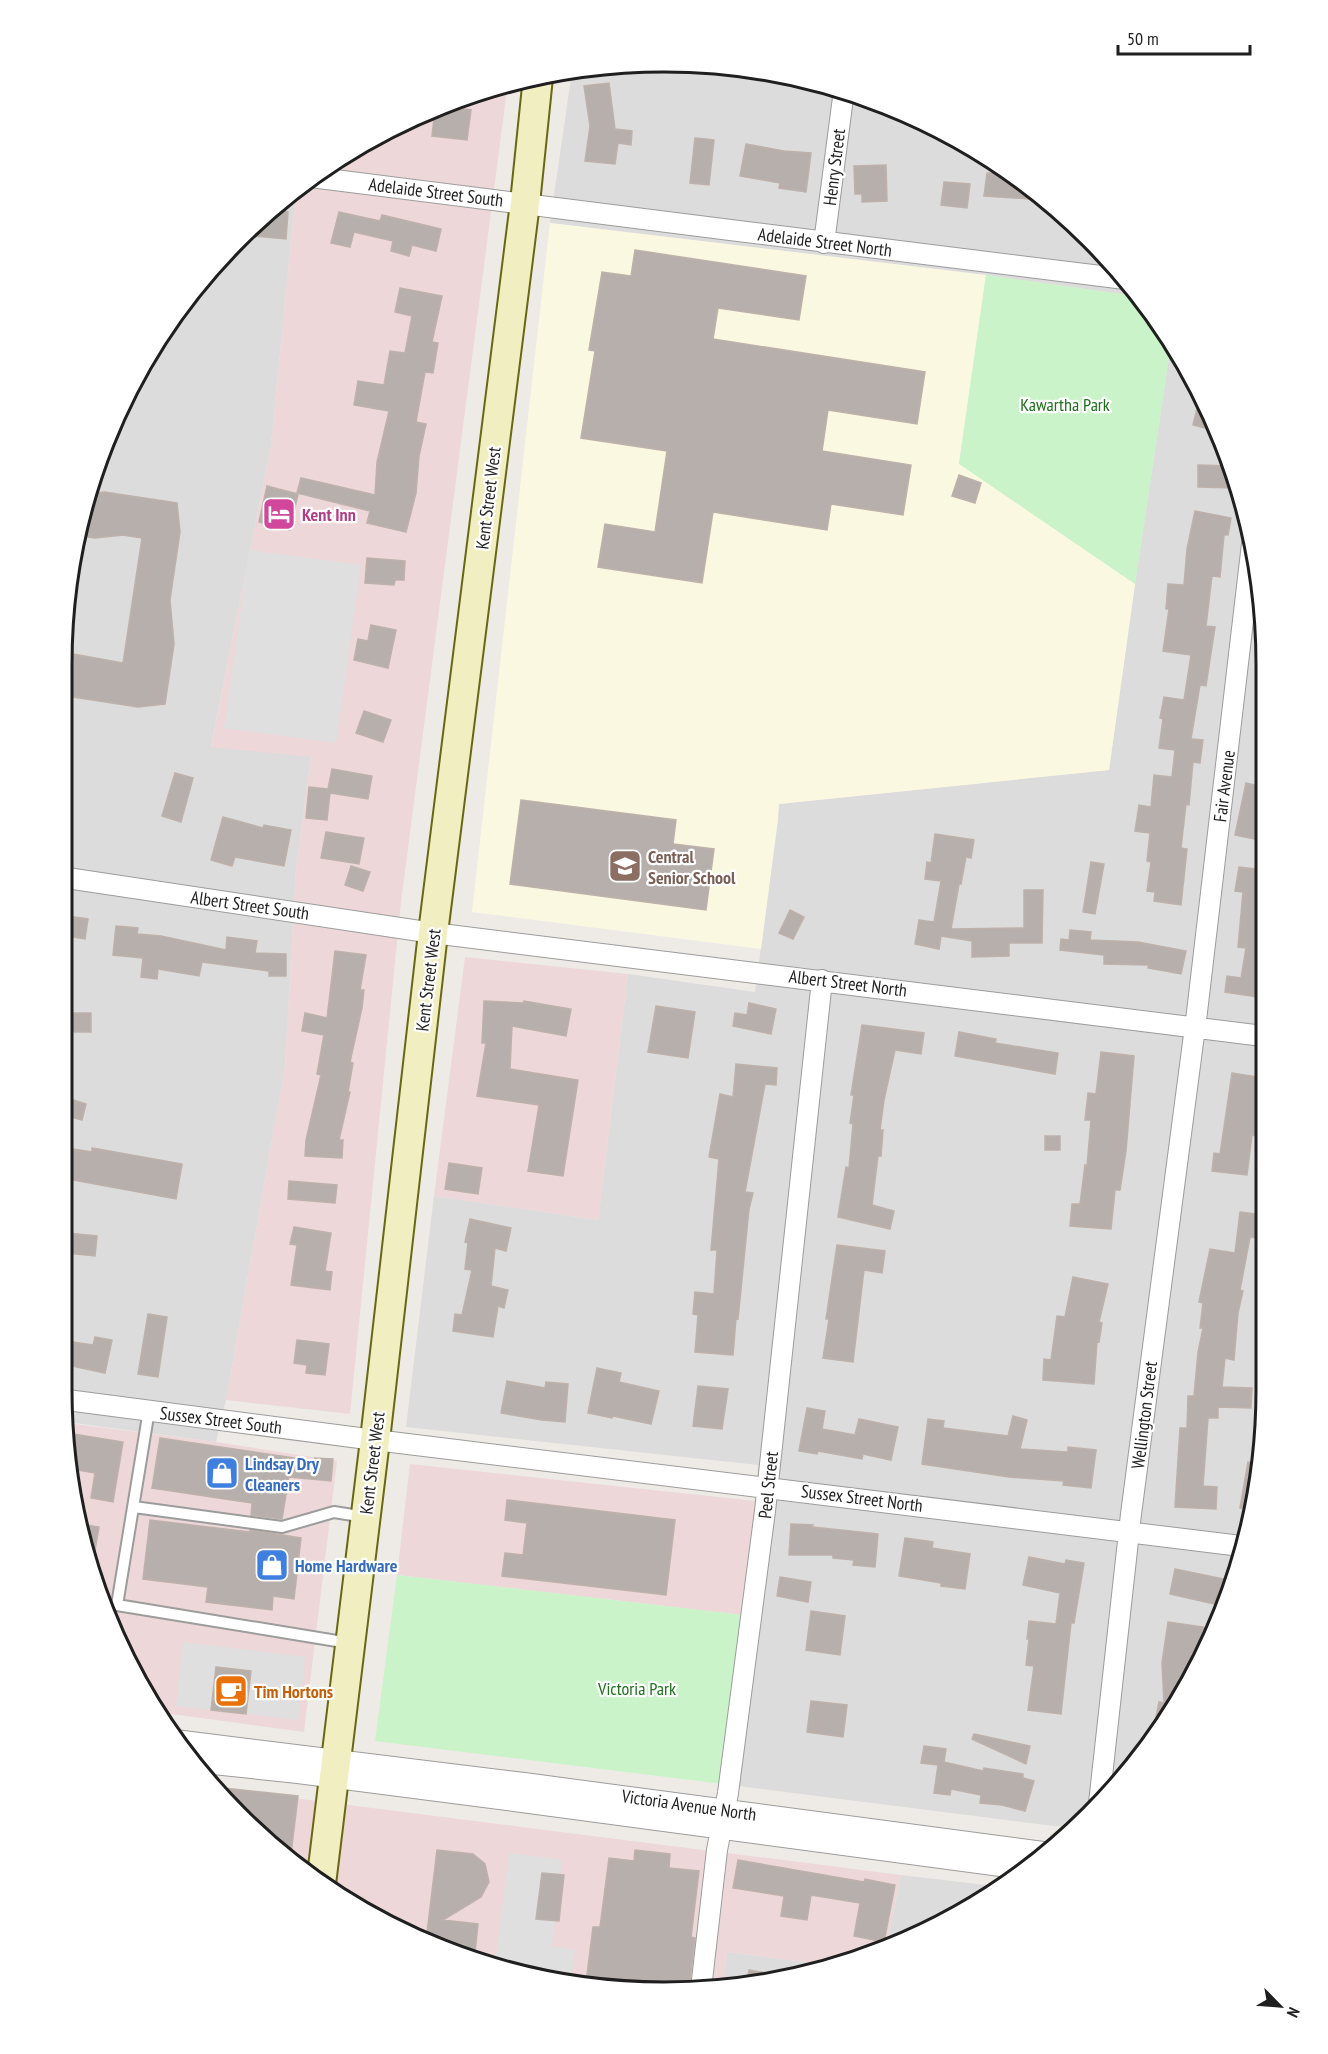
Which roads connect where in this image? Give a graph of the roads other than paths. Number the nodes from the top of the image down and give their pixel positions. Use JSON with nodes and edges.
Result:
{"nodes":[{"id":1,"x":537,"y":86,"type":"edge"},
{"id":2,"x":843,"y":100,"type":"edge"},
{"id":3,"x":325,"y":179,"type":"edge"},
{"id":4,"x":525,"y":203,"type":"junction"},
{"id":5,"x":824,"y":243,"type":"junction"},
{"id":6,"x":1112,"y":277,"type":"edge"},
{"id":7,"x":1249,"y":572,"type":"edge"},
{"id":8,"x":72,"y":879,"type":"edge"},
{"id":9,"x":433,"y":933,"type":"junction"},
{"id":10,"x":822,"y":980,"type":"junction"},
{"id":11,"x":1196,"y":1028,"type":"junction"},
{"id":12,"x":1256,"y":1035,"type":"edge"},
{"id":13,"x":72,"y":1401,"type":"edge"},
{"id":14,"x":149,"y":1410,"type":"junction"},
{"id":15,"x":375,"y":1440,"type":"junction"},
{"id":16,"x":767,"y":1487,"type":"junction"},
{"id":17,"x":134,"y":1507,"type":"junction"},
{"id":18,"x":365,"y":1517,"type":"junction"},
{"id":19,"x":1130,"y":1531,"type":"junction"},
{"id":20,"x":1235,"y":1545,"type":"edge"},
{"id":21,"x":350,"y":1643,"type":"junction"},
{"id":22,"x":189,"y":1742,"type":"edge"},
{"id":23,"x":204,"y":1762,"type":"edge"},
{"id":24,"x":334,"y":1768,"type":"junction"},
{"id":25,"x":1101,"y":1789,"type":"edge"},
{"id":26,"x":725,"y":1809,"type":"junction"},
{"id":27,"x":722,"y":1829,"type":"junction"},
{"id":28,"x":887,"y":1841,"type":"junction"},
{"id":29,"x":1034,"y":1851,"type":"edge"},
{"id":30,"x":1014,"y":1867,"type":"edge"},
{"id":31,"x":322,"y":1873,"type":"edge"},
{"id":32,"x":702,"y":1981,"type":"edge"}],
"edges":[{"from":1,"to":4,"type":"main road","name":"Kent Street West"},
{"from":2,"to":5,"type":"street","name":"Henry Street"},
{"from":3,"to":4,"type":"street","name":"Adelaide Street South"},
{"from":4,"to":5,"type":"street","name":"Adelaide Street North"},
{"from":4,"to":9,"type":"main road","name":"Kent Street West"},
{"from":5,"to":6,"type":"street","name":"Adelaide Street North"},
{"from":7,"to":11,"type":"street","name":"Fair Avenue"},
{"from":8,"to":9,"type":"street","name":"Albert Street South"},
{"from":9,"to":10,"type":"street","name":"Albert Street North"},
{"from":9,"to":15,"type":"main road","name":"Kent Street West"},
{"from":10,"to":11,"type":"street","name":"Albert Street North"},
{"from":10,"to":16,"type":"street","name":"Peel Street"},
{"from":11,"to":12,"type":"street","name":"Albert Street North"},
{"from":11,"to":19,"type":"street","name":"Wellington Street"},
{"from":13,"to":14,"type":"street","name":"Sussex Street South"},
{"from":14,"to":15,"type":"street","name":"Sussex Street South"},
{"from":14,"to":17,"type":"lane"},
{"from":15,"to":16,"type":"street","name":"Sussex Street North"},
{"from":15,"to":18,"type":"main road","name":"Kent Street West"},
{"from":16,"to":19,"type":"street","name":"Sussex Street North"},
{"from":16,"to":26,"type":"street","name":"Peel Street"},
{"from":17,"to":18,"type":"lane"},
{"from":17,"to":21,"type":"lane"},
{"from":18,"to":21,"type":"main road","name":"Kent Street West"},
{"from":19,"to":20,"type":"street","name":"Sussex Street North"},
{"from":19,"to":25,"type":"street","name":"Wellington Street"},
{"from":21,"to":24,"type":"main road","name":"Kent Street West"},
{"from":22,"to":24,"type":"street"},
{"from":23,"to":24,"type":"street"},
{"from":24,"to":26,"type":"street","name":"Victoria Avenue North"},
{"from":24,"to":27,"type":"street","name":"Victoria Avenue North"},
{"from":24,"to":31,"type":"main road","name":"Kent Street West"},
{"from":26,"to":27,"type":"street","name":"Peel Street"},
{"from":26,"to":28,"type":"street","name":"Victoria Avenue North"},
{"from":27,"to":28,"type":"street","name":"Victoria Avenue North"},
{"from":27,"to":32,"type":"street","name":"Peel Street"},
{"from":28,"to":29,"type":"street","name":"Victoria Avenue North"},
{"from":28,"to":30,"type":"street","name":"Victoria Avenue North"}]}
